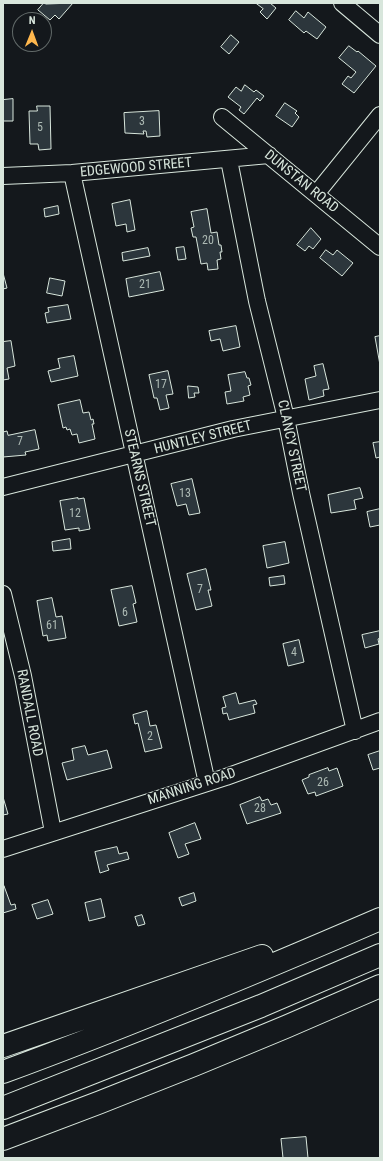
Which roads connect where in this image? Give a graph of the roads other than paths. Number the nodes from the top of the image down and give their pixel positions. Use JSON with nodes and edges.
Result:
{"nodes":[{"id":1,"x":342,"y":3,"type":"edge"},
{"id":2,"x":380,"y":35,"type":"edge"},
{"id":3,"x":380,"y":115,"type":"edge"},
{"id":4,"x":222,"y":117,"type":"dead end"},
{"id":5,"x":269,"y":155,"type":"junction"},
{"id":6,"x":230,"y":160,"type":"junction"},
{"id":7,"x":72,"y":173,"type":"junction"},
{"id":8,"x":3,"y":176,"type":"edge"},
{"id":9,"x":316,"y":194,"type":"junction"},
{"id":10,"x":380,"y":247,"type":"edge"},
{"id":11,"x":380,"y":400,"type":"edge"},
{"id":12,"x":286,"y":418,"type":"junction"},
{"id":13,"x":134,"y":455,"type":"junction"},
{"id":14,"x":3,"y":487,"type":"edge"},
{"id":15,"x":3,"y":594,"type":"edge"},
{"id":16,"x":380,"y":721,"type":"edge"},
{"id":17,"x":355,"y":731,"type":"junction"},
{"id":18,"x":208,"y":783,"type":"junction"},
{"id":19,"x":53,"y":832,"type":"junction"},
{"id":20,"x":3,"y":848,"type":"edge"},
{"id":21,"x":380,"y":914,"type":"edge"},
{"id":22,"x":380,"y":919,"type":"edge"},
{"id":23,"x":380,"y":955,"type":"edge"},
{"id":24,"x":380,"y":986,"type":"edge"},
{"id":25,"x":3,"y":1046,"type":"edge"},
{"id":26,"x":3,"y":1072,"type":"edge"},
{"id":27,"x":3,"y":1108,"type":"edge"},
{"id":28,"x":3,"y":1139,"type":"edge"}],
"edges":[{"from":1,"to":2,"type":"street"},
{"from":3,"to":9,"type":"street"},
{"from":4,"to":5,"type":"street","name":"DUNSTAN ROAD"},
{"from":5,"to":6,"type":"street","name":"EDGEWOOD STREET"},
{"from":5,"to":9,"type":"street","name":"DUNSTAN ROAD"},
{"from":6,"to":7,"type":"street","name":"EDGEWOOD STREET"},
{"from":6,"to":12,"type":"street","name":"CLANCY STREET"},
{"from":7,"to":8,"type":"street","name":"EDGEWOOD STREET"},
{"from":7,"to":13,"type":"street","name":"STEARNS STREET"},
{"from":9,"to":10,"type":"street","name":"DUNSTAN ROAD"},
{"from":11,"to":12,"type":"street","name":"HUNTLEY STREET"},
{"from":12,"to":13,"type":"street","name":"HUNTLEY STREET"},
{"from":12,"to":17,"type":"street","name":"CLANCY STREET"},
{"from":13,"to":14,"type":"street","name":"HUNTLEY STREET"},
{"from":13,"to":18,"type":"street","name":"STEARNS STREET"},
{"from":15,"to":19,"type":"street","name":"RANDALL ROAD"},
{"from":16,"to":17,"type":"street","name":"MANNING ROAD"},
{"from":17,"to":18,"type":"street","name":"MANNING ROAD"},
{"from":18,"to":19,"type":"street","name":"MANNING ROAD"},
{"from":19,"to":20,"type":"street","name":"MANNING ROAD"},
{"from":21,"to":25,"type":"highway"},
{"from":22,"to":26,"type":"highway"},
{"from":23,"to":27,"type":"highway"},
{"from":24,"to":28,"type":"highway"}]}
